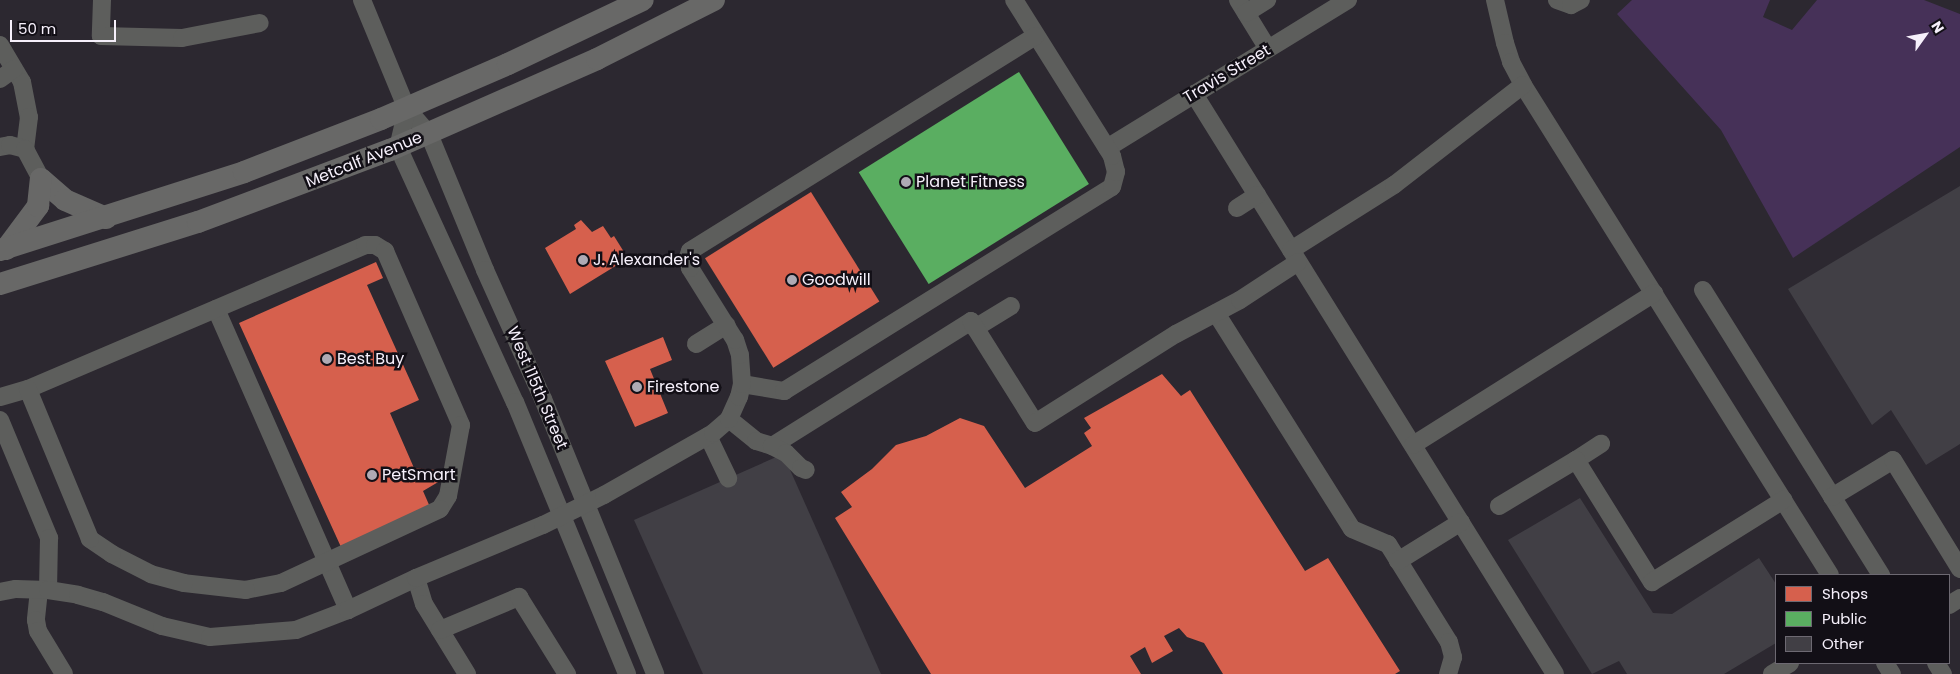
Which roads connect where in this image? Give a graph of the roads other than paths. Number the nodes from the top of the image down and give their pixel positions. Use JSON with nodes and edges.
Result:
{"nodes":[{"id":1,"x":102,"y":0,"type":"edge"},
{"id":2,"x":362,"y":0,"type":"edge"},
{"id":3,"x":643,"y":0,"type":"edge"},
{"id":4,"x":714,"y":0,"type":"edge"},
{"id":5,"x":1014,"y":0,"type":"edge"},
{"id":6,"x":1267,"y":0,"type":"edge"},
{"id":7,"x":1348,"y":0,"type":"edge"},
{"id":8,"x":1495,"y":0,"type":"edge"},
{"id":9,"x":1557,"y":0,"type":"edge"},
{"id":10,"x":1581,"y":0,"type":"edge"},
{"id":11,"x":1242,"y":6,"type":"edge"},
{"id":12,"x":260,"y":23,"type":"dead end"},
{"id":13,"x":1036,"y":36,"type":"junction"},
{"id":14,"x":0,"y":45,"type":"edge"},
{"id":15,"x":1268,"y":49,"type":"junction"},
{"id":16,"x":7,"y":74,"type":"edge"},
{"id":17,"x":1523,"y":85,"type":"junction"},
{"id":18,"x":1194,"y":94,"type":"junction"},
{"id":19,"x":407,"y":109,"type":"junction"},
{"id":20,"x":429,"y":134,"type":"junction"},
{"id":21,"x":0,"y":147,"type":"edge"},
{"id":22,"x":398,"y":147,"type":"junction"},
{"id":23,"x":24,"y":148,"type":"junction"},
{"id":24,"x":1107,"y":148,"type":"junction"},
{"id":25,"x":41,"y":179,"type":"junction"},
{"id":26,"x":1257,"y":196,"type":"junction"},
{"id":27,"x":1237,"y":208,"type":"dead end"},
{"id":28,"x":106,"y":218,"type":"junction"},
{"id":29,"x":3,"y":249,"type":"edge"},
{"id":30,"x":1295,"y":256,"type":"junction"},
{"id":31,"x":0,"y":284,"type":"edge"},
{"id":32,"x":1703,"y":290,"type":"dead end"},
{"id":33,"x":1654,"y":293,"type":"junction"},
{"id":34,"x":1011,"y":306,"type":"dead end"},
{"id":35,"x":216,"y":309,"type":"junction"},
{"id":36,"x":1216,"y":313,"type":"junction"},
{"id":37,"x":726,"y":325,"type":"junction"},
{"id":38,"x":975,"y":328,"type":"junction"},
{"id":39,"x":696,"y":344,"type":"dead end"},
{"id":40,"x":742,"y":384,"type":"junction"},
{"id":41,"x":28,"y":389,"type":"junction"},
{"id":42,"x":0,"y":397,"type":"edge"},
{"id":43,"x":729,"y":419,"type":"junction"},
{"id":44,"x":0,"y":420,"type":"edge"},
{"id":45,"x":708,"y":436,"type":"junction"},
{"id":46,"x":1602,"y":444,"type":"dead end"},
{"id":47,"x":1413,"y":445,"type":"junction"},
{"id":48,"x":772,"y":446,"type":"junction"},
{"id":49,"x":1576,"y":460,"type":"junction"},
{"id":50,"x":806,"y":470,"type":"dead end"},
{"id":51,"x":728,"y":478,"type":"dead end"},
{"id":52,"x":1832,"y":497,"type":"junction"},
{"id":53,"x":1783,"y":500,"type":"junction"},
{"id":54,"x":586,"y":503,"type":"junction"},
{"id":55,"x":1499,"y":506,"type":"dead end"},
{"id":56,"x":562,"y":516,"type":"junction"},
{"id":57,"x":1461,"y":522,"type":"junction"},
{"id":58,"x":1398,"y":561,"type":"junction"},
{"id":59,"x":328,"y":563,"type":"junction"},
{"id":60,"x":1960,"y":569,"type":"edge"},
{"id":61,"x":1829,"y":574,"type":"edge"},
{"id":62,"x":1880,"y":574,"type":"edge"},
{"id":63,"x":416,"y":578,"type":"junction"},
{"id":64,"x":43,"y":590,"type":"junction"},
{"id":65,"x":0,"y":592,"type":"edge"},
{"id":66,"x":348,"y":610,"type":"junction"},
{"id":67,"x":440,"y":630,"type":"junction"},
{"id":68,"x":1788,"y":664,"type":"edge"},
{"id":69,"x":59,"y":672,"type":"edge"},
{"id":70,"x":467,"y":674,"type":"edge"},
{"id":71,"x":567,"y":674,"type":"edge"},
{"id":72,"x":627,"y":674,"type":"edge"},
{"id":73,"x":655,"y":674,"type":"edge"},
{"id":74,"x":1448,"y":674,"type":"edge"},
{"id":75,"x":1555,"y":674,"type":"edge"},
{"id":76,"x":1772,"y":674,"type":"edge"}],
"edges":[{"from":1,"to":12,"type":"street"},
{"from":2,"to":19,"type":"street","name":"West 115th Street"},
{"from":3,"to":19,"type":"main road","name":"Metcalf Avenue"},
{"from":4,"to":20,"type":"main road","name":"Metcalf Avenue"},
{"from":5,"to":13,"type":"street"},
{"from":6,"to":11,"type":"street"},
{"from":7,"to":15,"type":"street","name":"Travis Street"},
{"from":8,"to":17,"type":"street"},
{"from":9,"to":10,"type":"street"},
{"from":11,"to":15,"type":"street"},
{"from":13,"to":24,"type":"street"},
{"from":13,"to":37,"type":"street"},
{"from":14,"to":16,"type":"street"},
{"from":15,"to":18,"type":"street","name":"Travis Street"},
{"from":16,"to":23,"type":"street"},
{"from":17,"to":30,"type":"street"},
{"from":17,"to":33,"type":"street"},
{"from":18,"to":24,"type":"street","name":"Travis Street"},
{"from":18,"to":26,"type":"street"},
{"from":19,"to":20,"type":"street","name":"West 115th Street"},
{"from":19,"to":22,"type":"street"},
{"from":19,"to":28,"type":"main road","name":"Metcalf Avenue"},
{"from":20,"to":22,"type":"main road","name":"Metcalf Avenue"},
{"from":20,"to":54,"type":"street","name":"West 115th Street"},
{"from":21,"to":23,"type":"street"},
{"from":22,"to":31,"type":"main road","name":"Metcalf Avenue"},
{"from":22,"to":56,"type":"street","name":"West 115th Street"},
{"from":23,"to":25,"type":"street"},
{"from":24,"to":40,"type":"street"},
{"from":25,"to":28,"type":"main road"},
{"from":25,"to":29,"type":"main road"},
{"from":26,"to":27,"type":"street"},
{"from":26,"to":30,"type":"street"},
{"from":28,"to":29,"type":"main road","name":"Metcalf Avenue"},
{"from":30,"to":36,"type":"street"},
{"from":30,"to":47,"type":"street"},
{"from":32,"to":52,"type":"street"},
{"from":33,"to":47,"type":"street"},
{"from":33,"to":53,"type":"street"},
{"from":34,"to":38,"type":"street"},
{"from":35,"to":41,"type":"street"},
{"from":35,"to":59,"type":"street"},
{"from":35,"to":59,"type":"street"},
{"from":36,"to":38,"type":"street"},
{"from":36,"to":58,"type":"street"},
{"from":37,"to":39,"type":"street"},
{"from":37,"to":40,"type":"street"},
{"from":38,"to":48,"type":"street"},
{"from":40,"to":43,"type":"street"},
{"from":41,"to":42,"type":"street"},
{"from":41,"to":59,"type":"street"},
{"from":43,"to":45,"type":"street"},
{"from":43,"to":48,"type":"street"},
{"from":44,"to":64,"type":"street"},
{"from":45,"to":51,"type":"street"},
{"from":45,"to":54,"type":"street"},
{"from":46,"to":49,"type":"street"},
{"from":47,"to":57,"type":"street"},
{"from":48,"to":50,"type":"street"},
{"from":49,"to":53,"type":"street"},
{"from":49,"to":55,"type":"street"},
{"from":52,"to":60,"type":"street"},
{"from":52,"to":62,"type":"street"},
{"from":53,"to":61,"type":"street"},
{"from":54,"to":56,"type":"street"},
{"from":54,"to":73,"type":"street","name":"West 115th Street"},
{"from":56,"to":63,"type":"street"},
{"from":56,"to":72,"type":"street","name":"West 115th Street"},
{"from":57,"to":58,"type":"street"},
{"from":57,"to":75,"type":"street"},
{"from":58,"to":74,"type":"street"},
{"from":59,"to":66,"type":"street"},
{"from":63,"to":66,"type":"street"},
{"from":63,"to":67,"type":"street"},
{"from":64,"to":65,"type":"street"},
{"from":64,"to":66,"type":"street"},
{"from":64,"to":69,"type":"street"},
{"from":67,"to":70,"type":"street"},
{"from":67,"to":71,"type":"street"},
{"from":68,"to":76,"type":"street"}]}
